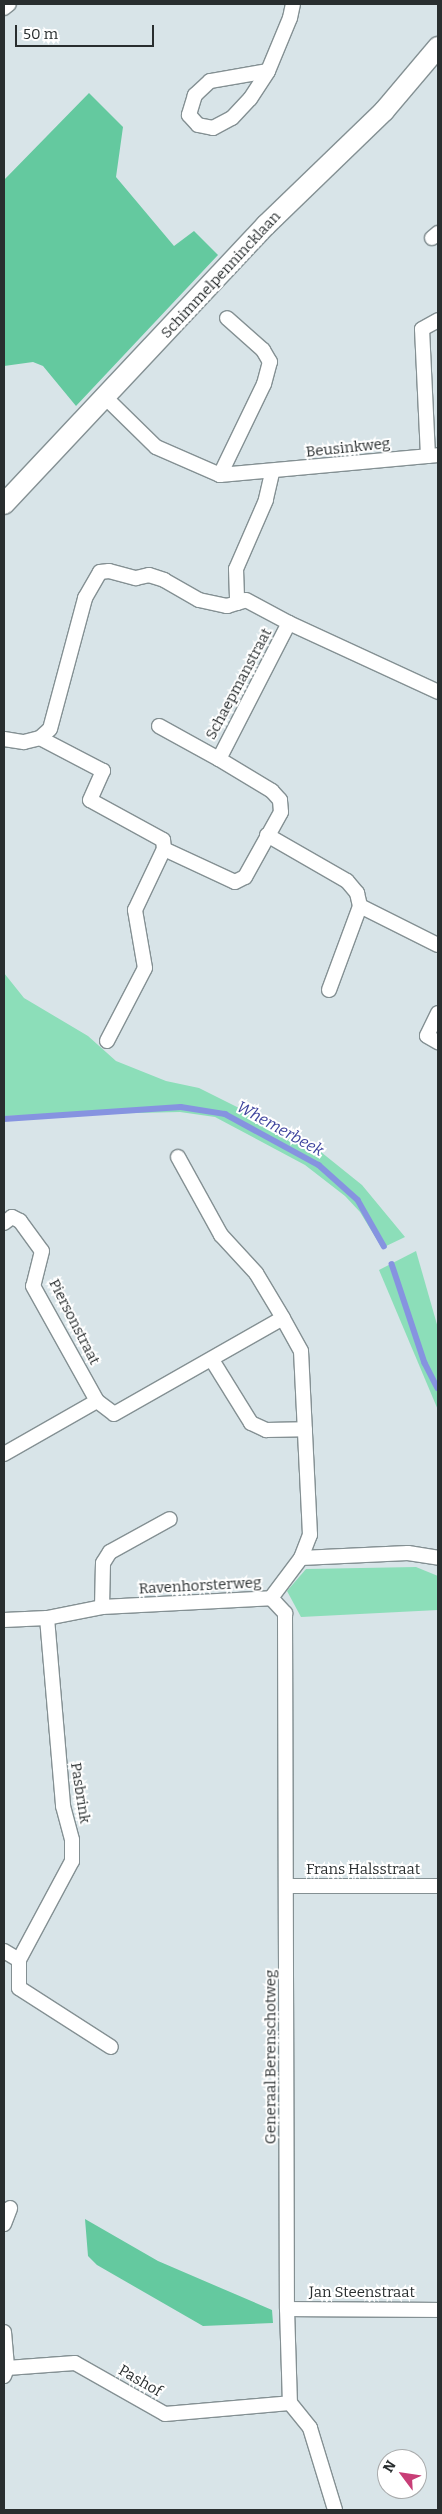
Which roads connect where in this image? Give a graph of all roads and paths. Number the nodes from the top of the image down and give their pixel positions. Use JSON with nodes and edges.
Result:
{"nodes":[{"id":1,"x":9,"y":4,"type":"edge"},
{"id":2,"x":293,"y":4,"type":"edge"},
{"id":3,"x":4,"y":8,"type":"edge"},
{"id":4,"x":438,"y":47,"type":"edge"},
{"id":5,"x":268,"y":71,"type":"junction"},
{"id":6,"x":227,"y":318,"type":"dead end"},
{"id":7,"x":438,"y":320,"type":"edge"},
{"id":8,"x":106,"y":398,"type":"junction"},
{"id":9,"x":433,"y":455,"type":"edge"},
{"id":10,"x":272,"y":473,"type":"junction"},
{"id":11,"x":220,"y":475,"type":"junction"},
{"id":12,"x":4,"y":504,"type":"edge"},
{"id":13,"x":237,"y":603,"type":"junction"},
{"id":14,"x":289,"y":624,"type":"junction"},
{"id":15,"x":438,"y":692,"type":"edge"},
{"id":16,"x":159,"y":726,"type":"dead end"},
{"id":17,"x":40,"y":738,"type":"junction"},
{"id":18,"x":4,"y":739,"type":"edge"},
{"id":19,"x":219,"y":759,"type":"junction"},
{"id":20,"x":267,"y":835,"type":"junction"},
{"id":21,"x":164,"y":849,"type":"junction"},
{"id":22,"x":360,"y":906,"type":"junction"},
{"id":23,"x":438,"y":945,"type":"edge"},
{"id":24,"x":328,"y":990,"type":"dead end"},
{"id":25,"x":438,"y":1013,"type":"edge"},
{"id":26,"x":107,"y":1041,"type":"dead end"},
{"id":27,"x":438,"y":1042,"type":"edge"},
{"id":28,"x":178,"y":1157,"type":"dead end"},
{"id":29,"x":4,"y":1223,"type":"edge"},
{"id":30,"x":283,"y":1318,"type":"junction"},
{"id":31,"x":212,"y":1360,"type":"junction"},
{"id":32,"x":97,"y":1401,"type":"junction"},
{"id":33,"x":305,"y":1429,"type":"junction"},
{"id":34,"x":4,"y":1454,"type":"edge"},
{"id":35,"x":170,"y":1519,"type":"dead end"},
{"id":36,"x":301,"y":1558,"type":"junction"},
{"id":37,"x":438,"y":1558,"type":"edge"},
{"id":38,"x":271,"y":1598,"type":"junction"},
{"id":39,"x":102,"y":1607,"type":"junction"},
{"id":40,"x":47,"y":1618,"type":"junction"},
{"id":41,"x":4,"y":1620,"type":"edge"},
{"id":42,"x":287,"y":1886,"type":"junction"},
{"id":43,"x":438,"y":1886,"type":"edge"},
{"id":44,"x":4,"y":1951,"type":"edge"},
{"id":45,"x":19,"y":1960,"type":"junction"},
{"id":46,"x":111,"y":2046,"type":"dead end"},
{"id":47,"x":10,"y":2208,"type":"dead end"},
{"id":48,"x":4,"y":2224,"type":"edge"},
{"id":49,"x":287,"y":2309,"type":"junction"},
{"id":50,"x":438,"y":2310,"type":"edge"},
{"id":51,"x":4,"y":2332,"type":"edge"},
{"id":52,"x":6,"y":2372,"type":"edge"},
{"id":53,"x":290,"y":2403,"type":"junction"},
{"id":54,"x":336,"y":2510,"type":"edge"}],
"edges":[{"from":1,"to":3,"type":"street"},
{"from":2,"to":5,"type":"street"},
{"from":4,"to":8,"type":"street","name":"Schimmelpennincklaan"},
{"from":5,"to":5,"type":"street"},
{"from":6,"to":11,"type":"street"},
{"from":7,"to":9,"type":"street","name":"Beusinkweg"},
{"from":8,"to":11,"type":"street"},
{"from":8,"to":12,"type":"street","name":"Schimmelpennincklaan"},
{"from":9,"to":10,"type":"street","name":"Beusinkweg"},
{"from":10,"to":11,"type":"street"},
{"from":10,"to":13,"type":"street"},
{"from":13,"to":14,"type":"street","name":"Schaepmanstraat"},
{"from":13,"to":17,"type":"street","name":"Schaepmanstraat"},
{"from":14,"to":15,"type":"street","name":"Schaepmanstraat"},
{"from":14,"to":19,"type":"street","name":"Schaepmanstraat"},
{"from":16,"to":19,"type":"street","name":"Schaepmanstraat"},
{"from":17,"to":18,"type":"street"},
{"from":17,"to":21,"type":"street"},
{"from":19,"to":20,"type":"street","name":"Schaepmanstraat"},
{"from":20,"to":21,"type":"street"},
{"from":20,"to":22,"type":"street"},
{"from":21,"to":26,"type":"street"},
{"from":22,"to":23,"type":"street"},
{"from":22,"to":24,"type":"street"},
{"from":25,"to":27,"type":"street"},
{"from":28,"to":30,"type":"street"},
{"from":29,"to":32,"type":"street","name":"Piersonstraat"},
{"from":30,"to":31,"type":"street"},
{"from":30,"to":33,"type":"street"},
{"from":31,"to":32,"type":"street"},
{"from":31,"to":33,"type":"street"},
{"from":32,"to":34,"type":"street"},
{"from":33,"to":36,"type":"street"},
{"from":35,"to":39,"type":"street"},
{"from":36,"to":37,"type":"street"},
{"from":36,"to":38,"type":"street","name":"Ravenhorsterweg"},
{"from":38,"to":39,"type":"street","name":"Ravenhorsterweg"},
{"from":38,"to":42,"type":"street","name":"Generaal Berenschotweg"},
{"from":39,"to":40,"type":"street","name":"Ravenhorsterweg"},
{"from":40,"to":41,"type":"street","name":"Ravenhorsterweg"},
{"from":40,"to":45,"type":"street","name":"Pasbrink"},
{"from":42,"to":43,"type":"street","name":"Frans Halsstraat"},
{"from":42,"to":49,"type":"street","name":"Generaal Berenschotweg"},
{"from":44,"to":45,"type":"street"},
{"from":45,"to":46,"type":"street","name":"Pasbrink"},
{"from":47,"to":48,"type":"street"},
{"from":49,"to":50,"type":"street","name":"Jan Steenstraat"},
{"from":49,"to":53,"type":"street","name":"Generaal Berenschotweg"},
{"from":51,"to":52,"type":"street","name":"Pashof"},
{"from":52,"to":53,"type":"street","name":"Pashof"},
{"from":53,"to":54,"type":"street"}]}
